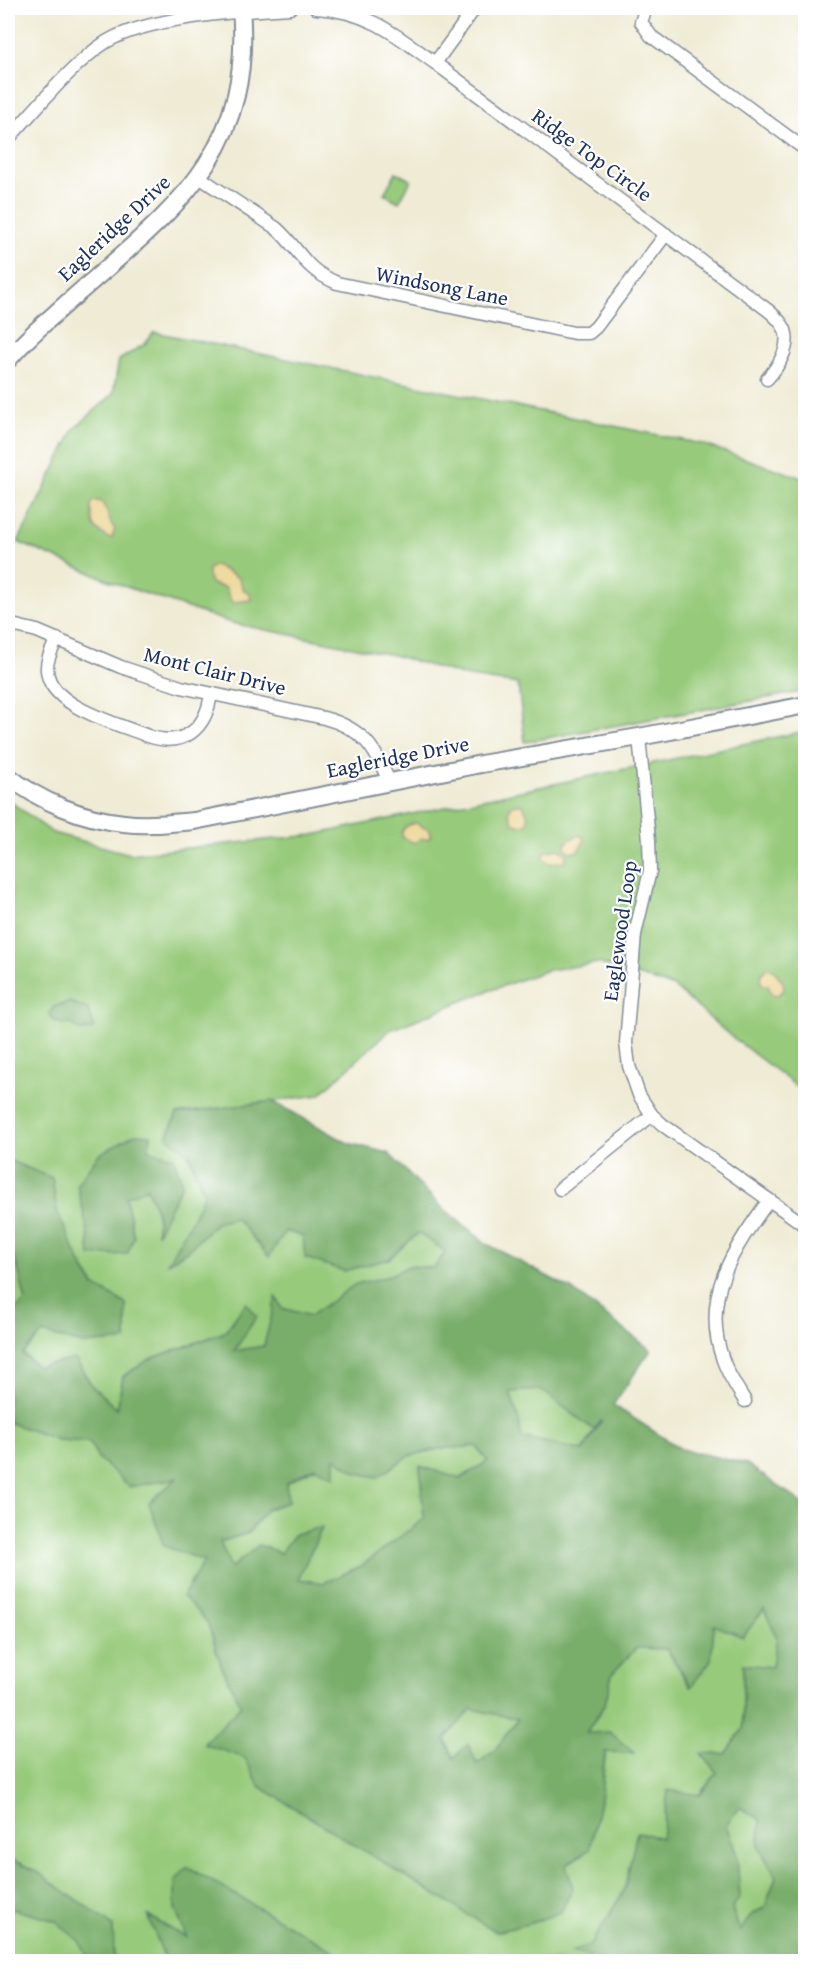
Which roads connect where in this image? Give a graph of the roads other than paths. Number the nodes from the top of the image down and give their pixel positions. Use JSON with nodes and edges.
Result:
{"nodes":[{"id":1,"x":290,"y":8,"type":"edge"},
{"id":2,"x":316,"y":8,"type":"edge"},
{"id":3,"x":476,"y":8,"type":"edge"},
{"id":4,"x":646,"y":8,"type":"edge"},
{"id":5,"x":242,"y":10,"type":"edge"},
{"id":6,"x":435,"y":63,"type":"junction"},
{"id":7,"x":8,"y":139,"type":"edge"},
{"id":8,"x":806,"y":150,"type":"edge"},
{"id":9,"x":199,"y":177,"type":"junction"},
{"id":10,"x":666,"y":234,"type":"junction"},
{"id":11,"x":8,"y":360,"type":"edge"},
{"id":12,"x":767,"y":379,"type":"dead end"},
{"id":13,"x":8,"y":624,"type":"edge"},
{"id":14,"x":57,"y":639,"type":"junction"},
{"id":15,"x":211,"y":694,"type":"junction"},
{"id":16,"x":806,"y":705,"type":"edge"},
{"id":17,"x":639,"y":737,"type":"junction"},
{"id":18,"x":8,"y":776,"type":"edge"},
{"id":19,"x":389,"y":782,"type":"junction"},
{"id":20,"x":652,"y":1114,"type":"junction"},
{"id":21,"x":560,"y":1189,"type":"dead end"},
{"id":22,"x":769,"y":1200,"type":"junction"},
{"id":23,"x":806,"y":1226,"type":"edge"},
{"id":24,"x":745,"y":1401,"type":"dead end"}],
"edges":[{"from":1,"to":5,"type":"street"},
{"from":2,"to":6,"type":"street","name":"Ridge Top Circle"},
{"from":3,"to":6,"type":"street"},
{"from":4,"to":8,"type":"street"},
{"from":5,"to":7,"type":"street"},
{"from":5,"to":9,"type":"main road","name":"Eagleridge Drive"},
{"from":6,"to":10,"type":"street","name":"Ridge Top Circle"},
{"from":9,"to":10,"type":"street","name":"Windsong Lane"},
{"from":9,"to":11,"type":"main road","name":"Eagleridge Drive"},
{"from":10,"to":12,"type":"street","name":"Ridge Top Circle"},
{"from":13,"to":14,"type":"street","name":"Mont Clair Drive"},
{"from":14,"to":15,"type":"street","name":"Mont Clair Drive"},
{"from":14,"to":15,"type":"street"},
{"from":15,"to":19,"type":"street","name":"Mont Clair Drive"},
{"from":16,"to":17,"type":"main road","name":"Eagleridge Drive"},
{"from":17,"to":19,"type":"main road","name":"Eagleridge Drive"},
{"from":17,"to":20,"type":"street","name":"Eaglewood Loop"},
{"from":18,"to":19,"type":"main road","name":"Eagleridge Drive"},
{"from":20,"to":21,"type":"street"},
{"from":20,"to":22,"type":"street","name":"Eaglewood Loop"},
{"from":22,"to":23,"type":"street","name":"Eaglewood Loop"},
{"from":22,"to":24,"type":"street"}]}
